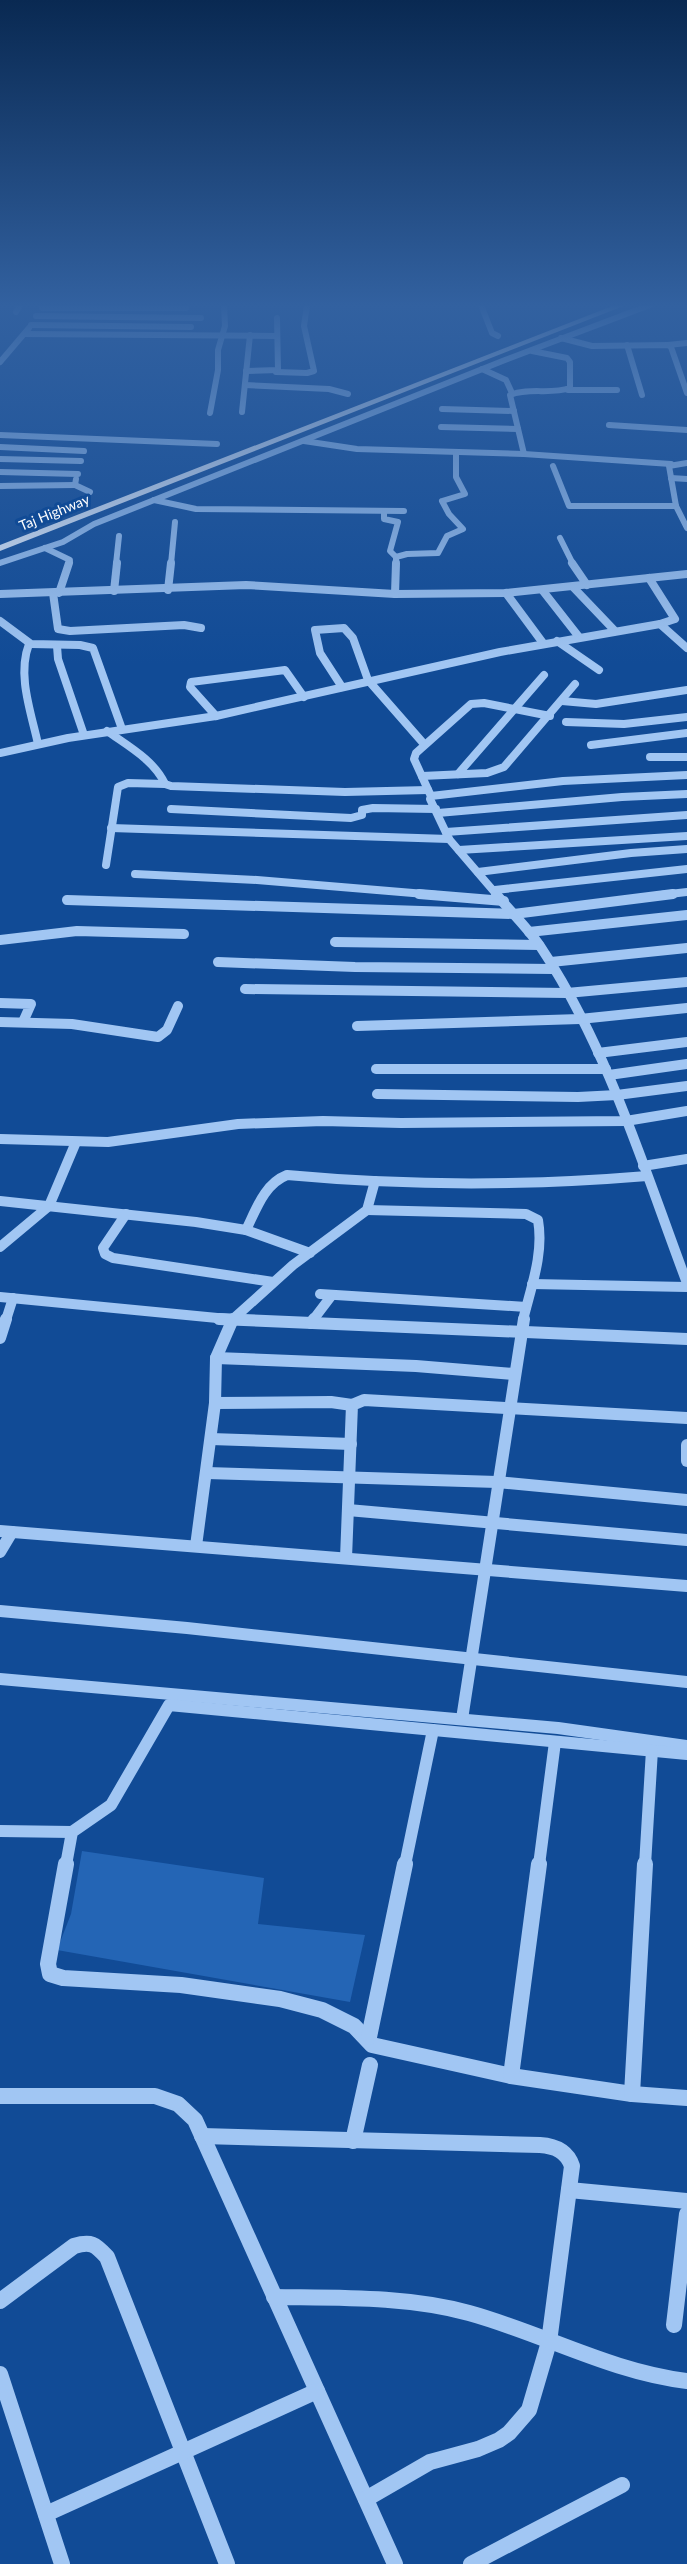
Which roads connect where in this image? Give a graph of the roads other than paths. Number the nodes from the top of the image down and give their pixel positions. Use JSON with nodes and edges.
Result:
{"nodes":[{"id":1,"x":292,"y":425,"type":"edge"},
{"id":2,"x":316,"y":425,"type":"edge"},
{"id":3,"x":344,"y":425,"type":"edge"},
{"id":4,"x":517,"y":425,"type":"edge"},
{"id":5,"x":609,"y":425,"type":"dead end"},
{"id":6,"x":441,"y":427,"type":"dead end"},
{"id":7,"x":518,"y":429,"type":"junction"},
{"id":8,"x":687,"y":430,"type":"edge"},
{"id":9,"x":0,"y":435,"type":"edge"},
{"id":10,"x":86,"y":438,"type":"junction"},
{"id":11,"x":303,"y":441,"type":"junction"},
{"id":12,"x":217,"y":444,"type":"dead end"},
{"id":13,"x":0,"y":447,"type":"edge"},
{"id":14,"x":84,"y":451,"type":"junction"},
{"id":15,"x":456,"y":452,"type":"junction"},
{"id":16,"x":524,"y":454,"type":"junction"},
{"id":17,"x":0,"y":459,"type":"edge"},
{"id":18,"x":81,"y":461,"type":"junction"},
{"id":19,"x":687,"y":463,"type":"edge"},
{"id":20,"x":671,"y":464,"type":"junction"},
{"id":21,"x":554,"y":466,"type":"dead end"},
{"id":22,"x":0,"y":472,"type":"edge"},
{"id":23,"x":78,"y":474,"type":"junction"},
{"id":24,"x":671,"y":478,"type":"junction"},
{"id":25,"x":687,"y":479,"type":"edge"},
{"id":26,"x":75,"y":485,"type":"junction"},
{"id":27,"x":0,"y":486,"type":"edge"},
{"id":28,"x":90,"y":492,"type":"dead end"},
{"id":29,"x":154,"y":500,"type":"junction"},
{"id":30,"x":676,"y":506,"type":"junction"},
{"id":31,"x":384,"y":511,"type":"junction"},
{"id":32,"x":404,"y":511,"type":"dead end"},
{"id":33,"x":175,"y":522,"type":"dead end"},
{"id":34,"x":686,"y":523,"type":"edge"},
{"id":35,"x":30,"y":526,"type":"dead end"},
{"id":36,"x":119,"y":536,"type":"dead end"},
{"id":37,"x":560,"y":538,"type":"dead end"},
{"id":38,"x":0,"y":548,"type":"edge"},
{"id":39,"x":45,"y":548,"type":"junction"},
{"id":40,"x":396,"y":557,"type":"junction"},
{"id":41,"x":0,"y":563,"type":"edge"},
{"id":42,"x":683,"y":574,"type":"edge"},
{"id":43,"x":649,"y":578,"type":"junction"},
{"id":44,"x":687,"y":583,"type":"edge"},
{"id":45,"x":587,"y":585,"type":"junction"},
{"id":46,"x":573,"y":587,"type":"junction"},
{"id":47,"x":168,"y":590,"type":"junction"},
{"id":48,"x":114,"y":591,"type":"junction"},
{"id":49,"x":543,"y":591,"type":"junction"},
{"id":50,"x":56,"y":593,"type":"junction"},
{"id":51,"x":506,"y":593,"type":"junction"},
{"id":52,"x":0,"y":594,"type":"edge"},
{"id":53,"x":395,"y":594,"type":"junction"},
{"id":54,"x":0,"y":621,"type":"edge"},
{"id":55,"x":660,"y":624,"type":"junction"},
{"id":56,"x":201,"y":628,"type":"dead end"},
{"id":57,"x":615,"y":631,"type":"junction"},
{"id":58,"x":579,"y":637,"type":"junction"},
{"id":59,"x":557,"y":641,"type":"junction"},
{"id":60,"x":543,"y":643,"type":"junction"},
{"id":61,"x":29,"y":644,"type":"junction"},
{"id":62,"x":57,"y":646,"type":"junction"},
{"id":63,"x":687,"y":648,"type":"edge"},
{"id":64,"x":599,"y":670,"type":"dead end"},
{"id":65,"x":544,"y":675,"type":"dead end"},
{"id":66,"x":368,"y":680,"type":"junction"},
{"id":67,"x":575,"y":684,"type":"dead end"},
{"id":68,"x":342,"y":687,"type":"junction"},
{"id":69,"x":687,"y":690,"type":"edge"},
{"id":70,"x":303,"y":697,"type":"junction"},
{"id":71,"x":562,"y":701,"type":"junction"},
{"id":72,"x":513,"y":709,"type":"junction"},
{"id":73,"x":216,"y":716,"type":"junction"},
{"id":74,"x":550,"y":716,"type":"junction"},
{"id":75,"x":687,"y":717,"type":"edge"},
{"id":76,"x":567,"y":722,"type":"dead end"},
{"id":77,"x":122,"y":729,"type":"junction"},
{"id":78,"x":107,"y":731,"type":"junction"},
{"id":79,"x":687,"y":733,"type":"edge"},
{"id":80,"x":84,"y":735,"type":"junction"},
{"id":81,"x":38,"y":744,"type":"junction"},
{"id":82,"x":424,"y":744,"type":"junction"},
{"id":83,"x":591,"y":745,"type":"dead end"},
{"id":84,"x":0,"y":753,"type":"edge"},
{"id":85,"x":650,"y":757,"type":"dead end"},
{"id":86,"x":687,"y":757,"type":"edge"},
{"id":87,"x":458,"y":774,"type":"junction"},
{"id":88,"x":687,"y":775,"type":"edge"},
{"id":89,"x":422,"y":776,"type":"junction"},
{"id":90,"x":165,"y":784,"type":"junction"},
{"id":91,"x":429,"y":793,"type":"junction"},
{"id":92,"x":687,"y":794,"type":"edge"},
{"id":93,"x":171,"y":809,"type":"dead end"},
{"id":94,"x":437,"y":811,"type":"junction"},
{"id":95,"x":687,"y":815,"type":"edge"},
{"id":96,"x":111,"y":828,"type":"junction"},
{"id":97,"x":448,"y":835,"type":"junction"},
{"id":98,"x":687,"y":836,"type":"edge"},
{"id":99,"x":687,"y":849,"type":"edge"},
{"id":100,"x":459,"y":850,"type":"junction"},
{"id":101,"x":106,"y":866,"type":"dead end"},
{"id":102,"x":687,"y":869,"type":"edge"},
{"id":103,"x":478,"y":872,"type":"junction"},
{"id":104,"x":135,"y":874,"type":"dead end"},
{"id":105,"x":495,"y":890,"type":"junction"},
{"id":106,"x":687,"y":892,"type":"edge"},
{"id":107,"x":66,"y":900,"type":"dead end"},
{"id":108,"x":504,"y":902,"type":"junction"},
{"id":109,"x":514,"y":914,"type":"junction"},
{"id":110,"x":687,"y":915,"type":"edge"},
{"id":111,"x":529,"y":932,"type":"junction"},
{"id":112,"x":184,"y":934,"type":"dead end"},
{"id":113,"x":0,"y":940,"type":"edge"},
{"id":114,"x":336,"y":942,"type":"dead end"},
{"id":115,"x":539,"y":945,"type":"junction"},
{"id":116,"x":687,"y":948,"type":"edge"},
{"id":117,"x":218,"y":962,"type":"dead end"},
{"id":118,"x":552,"y":965,"type":"junction"},
{"id":119,"x":687,"y":982,"type":"edge"},
{"id":120,"x":245,"y":989,"type":"dead end"},
{"id":121,"x":567,"y":993,"type":"junction"},
{"id":122,"x":0,"y":1003,"type":"edge"},
{"id":123,"x":178,"y":1005,"type":"dead end"},
{"id":124,"x":687,"y":1008,"type":"edge"},
{"id":125,"x":580,"y":1019,"type":"junction"},
{"id":126,"x":0,"y":1022,"type":"edge"},
{"id":127,"x":23,"y":1022,"type":"junction"},
{"id":128,"x":357,"y":1026,"type":"dead end"},
{"id":129,"x":687,"y":1042,"type":"edge"},
{"id":130,"x":598,"y":1053,"type":"junction"},
{"id":131,"x":687,"y":1065,"type":"edge"},
{"id":132,"x":376,"y":1069,"type":"dead end"},
{"id":133,"x":607,"y":1072,"type":"junction"},
{"id":134,"x":687,"y":1086,"type":"edge"},
{"id":135,"x":378,"y":1094,"type":"dead end"},
{"id":136,"x":616,"y":1095,"type":"junction"},
{"id":137,"x":687,"y":1111,"type":"edge"},
{"id":138,"x":626,"y":1121,"type":"junction"},
{"id":139,"x":0,"y":1139,"type":"edge"},
{"id":140,"x":76,"y":1142,"type":"junction"},
{"id":141,"x":687,"y":1159,"type":"edge"},
{"id":142,"x":645,"y":1171,"type":"junction"},
{"id":143,"x":375,"y":1181,"type":"junction"},
{"id":144,"x":0,"y":1201,"type":"edge"},
{"id":145,"x":49,"y":1206,"type":"junction"},
{"id":146,"x":367,"y":1210,"type":"junction"},
{"id":147,"x":126,"y":1214,"type":"junction"},
{"id":148,"x":246,"y":1230,"type":"junction"},
{"id":149,"x":0,"y":1247,"type":"edge"},
{"id":150,"x":310,"y":1253,"type":"junction"},
{"id":151,"x":684,"y":1261,"type":"edge"},
{"id":152,"x":273,"y":1282,"type":"junction"},
{"id":153,"x":532,"y":1284,"type":"junction"},
{"id":154,"x":687,"y":1285,"type":"edge"},
{"id":155,"x":320,"y":1294,"type":"dead end"},
{"id":156,"x":332,"y":1295,"type":"junction"},
{"id":157,"x":0,"y":1297,"type":"edge"},
{"id":158,"x":14,"y":1298,"type":"junction"},
{"id":159,"x":526,"y":1307,"type":"junction"},
{"id":160,"x":232,"y":1320,"type":"junction"},
{"id":161,"x":311,"y":1323,"type":"junction"},
{"id":162,"x":520,"y":1334,"type":"junction"},
{"id":163,"x":0,"y":1338,"type":"edge"},
{"id":164,"x":687,"y":1339,"type":"edge"},
{"id":165,"x":216,"y":1358,"type":"junction"},
{"id":166,"x":514,"y":1374,"type":"junction"},
{"id":167,"x":215,"y":1403,"type":"junction"},
{"id":168,"x":352,"y":1405,"type":"junction"},
{"id":169,"x":508,"y":1408,"type":"junction"},
{"id":170,"x":687,"y":1418,"type":"edge"},
{"id":171,"x":211,"y":1439,"type":"junction"},
{"id":172,"x":351,"y":1444,"type":"junction"},
{"id":173,"x":687,"y":1445,"type":"edge"},
{"id":174,"x":687,"y":1461,"type":"edge"},
{"id":175,"x":207,"y":1473,"type":"junction"},
{"id":176,"x":350,"y":1476,"type":"junction"},
{"id":177,"x":498,"y":1482,"type":"junction"},
{"id":178,"x":687,"y":1500,"type":"edge"},
{"id":179,"x":348,"y":1510,"type":"junction"},
{"id":180,"x":491,"y":1524,"type":"junction"},
{"id":181,"x":6,"y":1531,"type":"edge"},
{"id":182,"x":687,"y":1540,"type":"edge"},
{"id":183,"x":196,"y":1546,"type":"junction"},
{"id":184,"x":0,"y":1552,"type":"edge"},
{"id":185,"x":346,"y":1558,"type":"junction"},
{"id":186,"x":484,"y":1569,"type":"junction"},
{"id":187,"x":687,"y":1586,"type":"edge"},
{"id":188,"x":0,"y":1611,"type":"edge"},
{"id":189,"x":471,"y":1658,"type":"junction"},
{"id":190,"x":0,"y":1679,"type":"edge"},
{"id":191,"x":687,"y":1682,"type":"edge"},
{"id":192,"x":462,"y":1719,"type":"junction"},
{"id":193,"x":433,"y":1730,"type":"junction"},
{"id":194,"x":555,"y":1742,"type":"junction"},
{"id":195,"x":687,"y":1746,"type":"edge"},
{"id":196,"x":652,"y":1750,"type":"junction"},
{"id":197,"x":687,"y":1754,"type":"edge"},
{"id":198,"x":0,"y":1831,"type":"edge"},
{"id":199,"x":72,"y":1832,"type":"junction"},
{"id":200,"x":369,"y":2037,"type":"junction"},
{"id":201,"x":370,"y":2065,"type":"dead end"},
{"id":202,"x":511,"y":2076,"type":"junction"},
{"id":203,"x":632,"y":2094,"type":"junction"},
{"id":204,"x":0,"y":2096,"type":"edge"},
{"id":205,"x":687,"y":2098,"type":"edge"},
{"id":206,"x":202,"y":2136,"type":"junction"},
{"id":207,"x":353,"y":2141,"type":"junction"},
{"id":208,"x":569,"y":2190,"type":"junction"},
{"id":209,"x":687,"y":2201,"type":"edge"},
{"id":210,"x":687,"y":2214,"type":"edge"},
{"id":211,"x":274,"y":2297,"type":"junction"},
{"id":212,"x":0,"y":2301,"type":"edge"},
{"id":213,"x":674,"y":2325,"type":"dead end"},
{"id":214,"x":549,"y":2342,"type":"junction"},
{"id":215,"x":0,"y":2374,"type":"edge"},
{"id":216,"x":687,"y":2381,"type":"edge"},
{"id":217,"x":317,"y":2391,"type":"junction"},
{"id":218,"x":183,"y":2452,"type":"junction"},
{"id":219,"x":622,"y":2485,"type":"dead end"},
{"id":220,"x":366,"y":2499,"type":"junction"},
{"id":221,"x":46,"y":2514,"type":"junction"},
{"id":222,"x":62,"y":2564,"type":"edge"},
{"id":223,"x":227,"y":2564,"type":"edge"},
{"id":224,"x":395,"y":2564,"type":"edge"},
{"id":225,"x":471,"y":2564,"type":"edge"}],
"edges":[{"from":1,"to":35,"type":"main road"},
{"from":2,"to":38,"type":"main road","name":"Taj Highway"},
{"from":3,"to":11,"type":"street"},
{"from":4,"to":7,"type":"street"},
{"from":5,"to":8,"type":"street"},
{"from":6,"to":7,"type":"street"},
{"from":7,"to":16,"type":"street"},
{"from":9,"to":10,"type":"street"},
{"from":10,"to":12,"type":"street"},
{"from":10,"to":14,"type":"street"},
{"from":11,"to":15,"type":"street"},
{"from":11,"to":29,"type":"street"},
{"from":13,"to":14,"type":"street"},
{"from":14,"to":18,"type":"street"},
{"from":15,"to":16,"type":"street"},
{"from":15,"to":40,"type":"street"},
{"from":16,"to":20,"type":"street"},
{"from":17,"to":18,"type":"street"},
{"from":18,"to":23,"type":"street"},
{"from":19,"to":20,"type":"street"},
{"from":20,"to":24,"type":"street"},
{"from":21,"to":30,"type":"street"},
{"from":22,"to":23,"type":"street"},
{"from":23,"to":26,"type":"street"},
{"from":24,"to":25,"type":"street"},
{"from":24,"to":30,"type":"street"},
{"from":26,"to":27,"type":"street"},
{"from":26,"to":28,"type":"street"},
{"from":29,"to":31,"type":"street"},
{"from":29,"to":39,"type":"street"},
{"from":30,"to":34,"type":"street"},
{"from":31,"to":32,"type":"street"},
{"from":31,"to":40,"type":"street"},
{"from":33,"to":47,"type":"street"},
{"from":36,"to":48,"type":"street"},
{"from":37,"to":45,"type":"street"},
{"from":39,"to":41,"type":"street"},
{"from":39,"to":50,"type":"street"},
{"from":40,"to":53,"type":"street"},
{"from":42,"to":43,"type":"street"},
{"from":42,"to":44,"type":"street"},
{"from":43,"to":45,"type":"street"},
{"from":43,"to":55,"type":"street"},
{"from":45,"to":46,"type":"street"},
{"from":46,"to":49,"type":"street"},
{"from":46,"to":57,"type":"street"},
{"from":47,"to":48,"type":"street"},
{"from":47,"to":53,"type":"street"},
{"from":48,"to":50,"type":"street"},
{"from":49,"to":51,"type":"street"},
{"from":49,"to":58,"type":"street"},
{"from":50,"to":52,"type":"street"},
{"from":50,"to":56,"type":"street"},
{"from":51,"to":53,"type":"street"},
{"from":51,"to":60,"type":"street"},
{"from":54,"to":61,"type":"street"},
{"from":55,"to":57,"type":"street"},
{"from":55,"to":63,"type":"street"},
{"from":57,"to":58,"type":"street"},
{"from":58,"to":59,"type":"street"},
{"from":59,"to":60,"type":"street"},
{"from":59,"to":64,"type":"street"},
{"from":60,"to":66,"type":"street"},
{"from":61,"to":62,"type":"street"},
{"from":61,"to":81,"type":"street"},
{"from":62,"to":77,"type":"street"},
{"from":62,"to":80,"type":"street"},
{"from":65,"to":72,"type":"street"},
{"from":66,"to":68,"type":"street"},
{"from":66,"to":68,"type":"street"},
{"from":66,"to":82,"type":"street"},
{"from":67,"to":71,"type":"street"},
{"from":68,"to":70,"type":"street"},
{"from":69,"to":71,"type":"street"},
{"from":70,"to":73,"type":"street"},
{"from":70,"to":73,"type":"street"},
{"from":71,"to":74,"type":"street"},
{"from":72,"to":74,"type":"street"},
{"from":72,"to":82,"type":"street"},
{"from":72,"to":87,"type":"street"},
{"from":73,"to":77,"type":"street"},
{"from":74,"to":87,"type":"street"},
{"from":75,"to":76,"type":"street"},
{"from":77,"to":78,"type":"street"},
{"from":78,"to":80,"type":"street"},
{"from":78,"to":90,"type":"street"},
{"from":79,"to":83,"type":"street"},
{"from":80,"to":81,"type":"street"},
{"from":81,"to":84,"type":"street"},
{"from":82,"to":89,"type":"street"},
{"from":85,"to":86,"type":"street"},
{"from":87,"to":89,"type":"street"},
{"from":88,"to":91,"type":"street"},
{"from":89,"to":91,"type":"street"},
{"from":90,"to":91,"type":"street"},
{"from":90,"to":96,"type":"street"},
{"from":91,"to":94,"type":"street"},
{"from":92,"to":94,"type":"street"},
{"from":93,"to":94,"type":"street"},
{"from":94,"to":97,"type":"street"},
{"from":95,"to":97,"type":"street"},
{"from":96,"to":97,"type":"street"},
{"from":96,"to":101,"type":"street"},
{"from":97,"to":100,"type":"street"},
{"from":98,"to":100,"type":"street"},
{"from":99,"to":103,"type":"street"},
{"from":100,"to":103,"type":"street"},
{"from":102,"to":105,"type":"street"},
{"from":103,"to":105,"type":"street"},
{"from":104,"to":108,"type":"street"},
{"from":105,"to":108,"type":"street"},
{"from":106,"to":109,"type":"street"},
{"from":107,"to":109,"type":"street"},
{"from":108,"to":109,"type":"street"},
{"from":109,"to":111,"type":"street"},
{"from":110,"to":111,"type":"street"},
{"from":111,"to":115,"type":"street"},
{"from":112,"to":113,"type":"street"},
{"from":114,"to":115,"type":"street"},
{"from":115,"to":118,"type":"street"},
{"from":116,"to":118,"type":"street"},
{"from":117,"to":118,"type":"street"},
{"from":118,"to":121,"type":"street"},
{"from":119,"to":121,"type":"street"},
{"from":120,"to":121,"type":"street"},
{"from":121,"to":125,"type":"street"},
{"from":122,"to":127,"type":"street"},
{"from":123,"to":127,"type":"street"},
{"from":124,"to":125,"type":"street"},
{"from":125,"to":128,"type":"street"},
{"from":125,"to":130,"type":"street"},
{"from":126,"to":127,"type":"street"},
{"from":129,"to":130,"type":"street"},
{"from":130,"to":133,"type":"street"},
{"from":131,"to":133,"type":"street"},
{"from":132,"to":133,"type":"street"},
{"from":133,"to":136,"type":"street"},
{"from":134,"to":136,"type":"street"},
{"from":135,"to":136,"type":"street"},
{"from":136,"to":138,"type":"street"},
{"from":137,"to":138,"type":"street"},
{"from":138,"to":140,"type":"street"},
{"from":138,"to":142,"type":"street"},
{"from":139,"to":140,"type":"street"},
{"from":140,"to":145,"type":"street"},
{"from":141,"to":142,"type":"street"},
{"from":142,"to":143,"type":"street"},
{"from":142,"to":151,"type":"street"},
{"from":143,"to":146,"type":"street"},
{"from":143,"to":148,"type":"street"},
{"from":144,"to":145,"type":"street"},
{"from":145,"to":147,"type":"street"},
{"from":145,"to":149,"type":"street"},
{"from":146,"to":150,"type":"street"},
{"from":146,"to":153,"type":"street"},
{"from":147,"to":148,"type":"street"},
{"from":147,"to":152,"type":"street"},
{"from":148,"to":150,"type":"street"},
{"from":150,"to":152,"type":"street"},
{"from":151,"to":154,"type":"street"},
{"from":152,"to":160,"type":"street"},
{"from":153,"to":154,"type":"street"},
{"from":153,"to":159,"type":"street"},
{"from":155,"to":156,"type":"street"},
{"from":156,"to":159,"type":"street"},
{"from":156,"to":161,"type":"street"},
{"from":157,"to":158,"type":"street"},
{"from":158,"to":160,"type":"street"},
{"from":158,"to":163,"type":"street"},
{"from":159,"to":162,"type":"street"},
{"from":160,"to":161,"type":"street"},
{"from":160,"to":165,"type":"street"},
{"from":161,"to":162,"type":"street"},
{"from":162,"to":164,"type":"street"},
{"from":162,"to":166,"type":"street"},
{"from":165,"to":166,"type":"street"},
{"from":165,"to":167,"type":"street"},
{"from":166,"to":169,"type":"street"},
{"from":167,"to":168,"type":"street"},
{"from":167,"to":171,"type":"street"},
{"from":168,"to":169,"type":"street"},
{"from":168,"to":172,"type":"street"},
{"from":169,"to":170,"type":"street"},
{"from":169,"to":177,"type":"street"},
{"from":171,"to":172,"type":"street"},
{"from":171,"to":175,"type":"street"},
{"from":172,"to":176,"type":"street"},
{"from":173,"to":174,"type":"street"},
{"from":175,"to":176,"type":"street"},
{"from":175,"to":183,"type":"street"},
{"from":176,"to":177,"type":"street"},
{"from":176,"to":179,"type":"street"},
{"from":177,"to":178,"type":"street"},
{"from":177,"to":180,"type":"street"},
{"from":179,"to":180,"type":"street"},
{"from":179,"to":185,"type":"street"},
{"from":180,"to":182,"type":"street"},
{"from":180,"to":186,"type":"street"},
{"from":181,"to":183,"type":"street"},
{"from":181,"to":184,"type":"street"},
{"from":183,"to":185,"type":"street"},
{"from":185,"to":186,"type":"street"},
{"from":186,"to":187,"type":"street"},
{"from":186,"to":189,"type":"street"},
{"from":188,"to":189,"type":"street"},
{"from":189,"to":191,"type":"street"},
{"from":189,"to":192,"type":"street"},
{"from":190,"to":192,"type":"street"},
{"from":192,"to":195,"type":"street"},
{"from":193,"to":194,"type":"street"},
{"from":193,"to":199,"type":"street"},
{"from":193,"to":200,"type":"street"},
{"from":194,"to":196,"type":"street"},
{"from":194,"to":202,"type":"street"},
{"from":196,"to":197,"type":"street"},
{"from":196,"to":203,"type":"street"},
{"from":198,"to":199,"type":"street"},
{"from":199,"to":200,"type":"street"},
{"from":200,"to":202,"type":"street"},
{"from":201,"to":207,"type":"street"},
{"from":202,"to":203,"type":"street"},
{"from":203,"to":205,"type":"street"},
{"from":204,"to":206,"type":"street"},
{"from":206,"to":207,"type":"street"},
{"from":206,"to":211,"type":"street"},
{"from":207,"to":208,"type":"street"},
{"from":208,"to":209,"type":"street"},
{"from":208,"to":214,"type":"street"},
{"from":210,"to":213,"type":"street"},
{"from":211,"to":214,"type":"street"},
{"from":211,"to":217,"type":"street"},
{"from":212,"to":218,"type":"street"},
{"from":214,"to":216,"type":"street"},
{"from":214,"to":220,"type":"street"},
{"from":215,"to":221,"type":"street"},
{"from":217,"to":218,"type":"street"},
{"from":217,"to":220,"type":"street"},
{"from":218,"to":221,"type":"street"},
{"from":218,"to":223,"type":"street"},
{"from":219,"to":225,"type":"street"},
{"from":220,"to":224,"type":"street"},
{"from":221,"to":222,"type":"street"}]}
